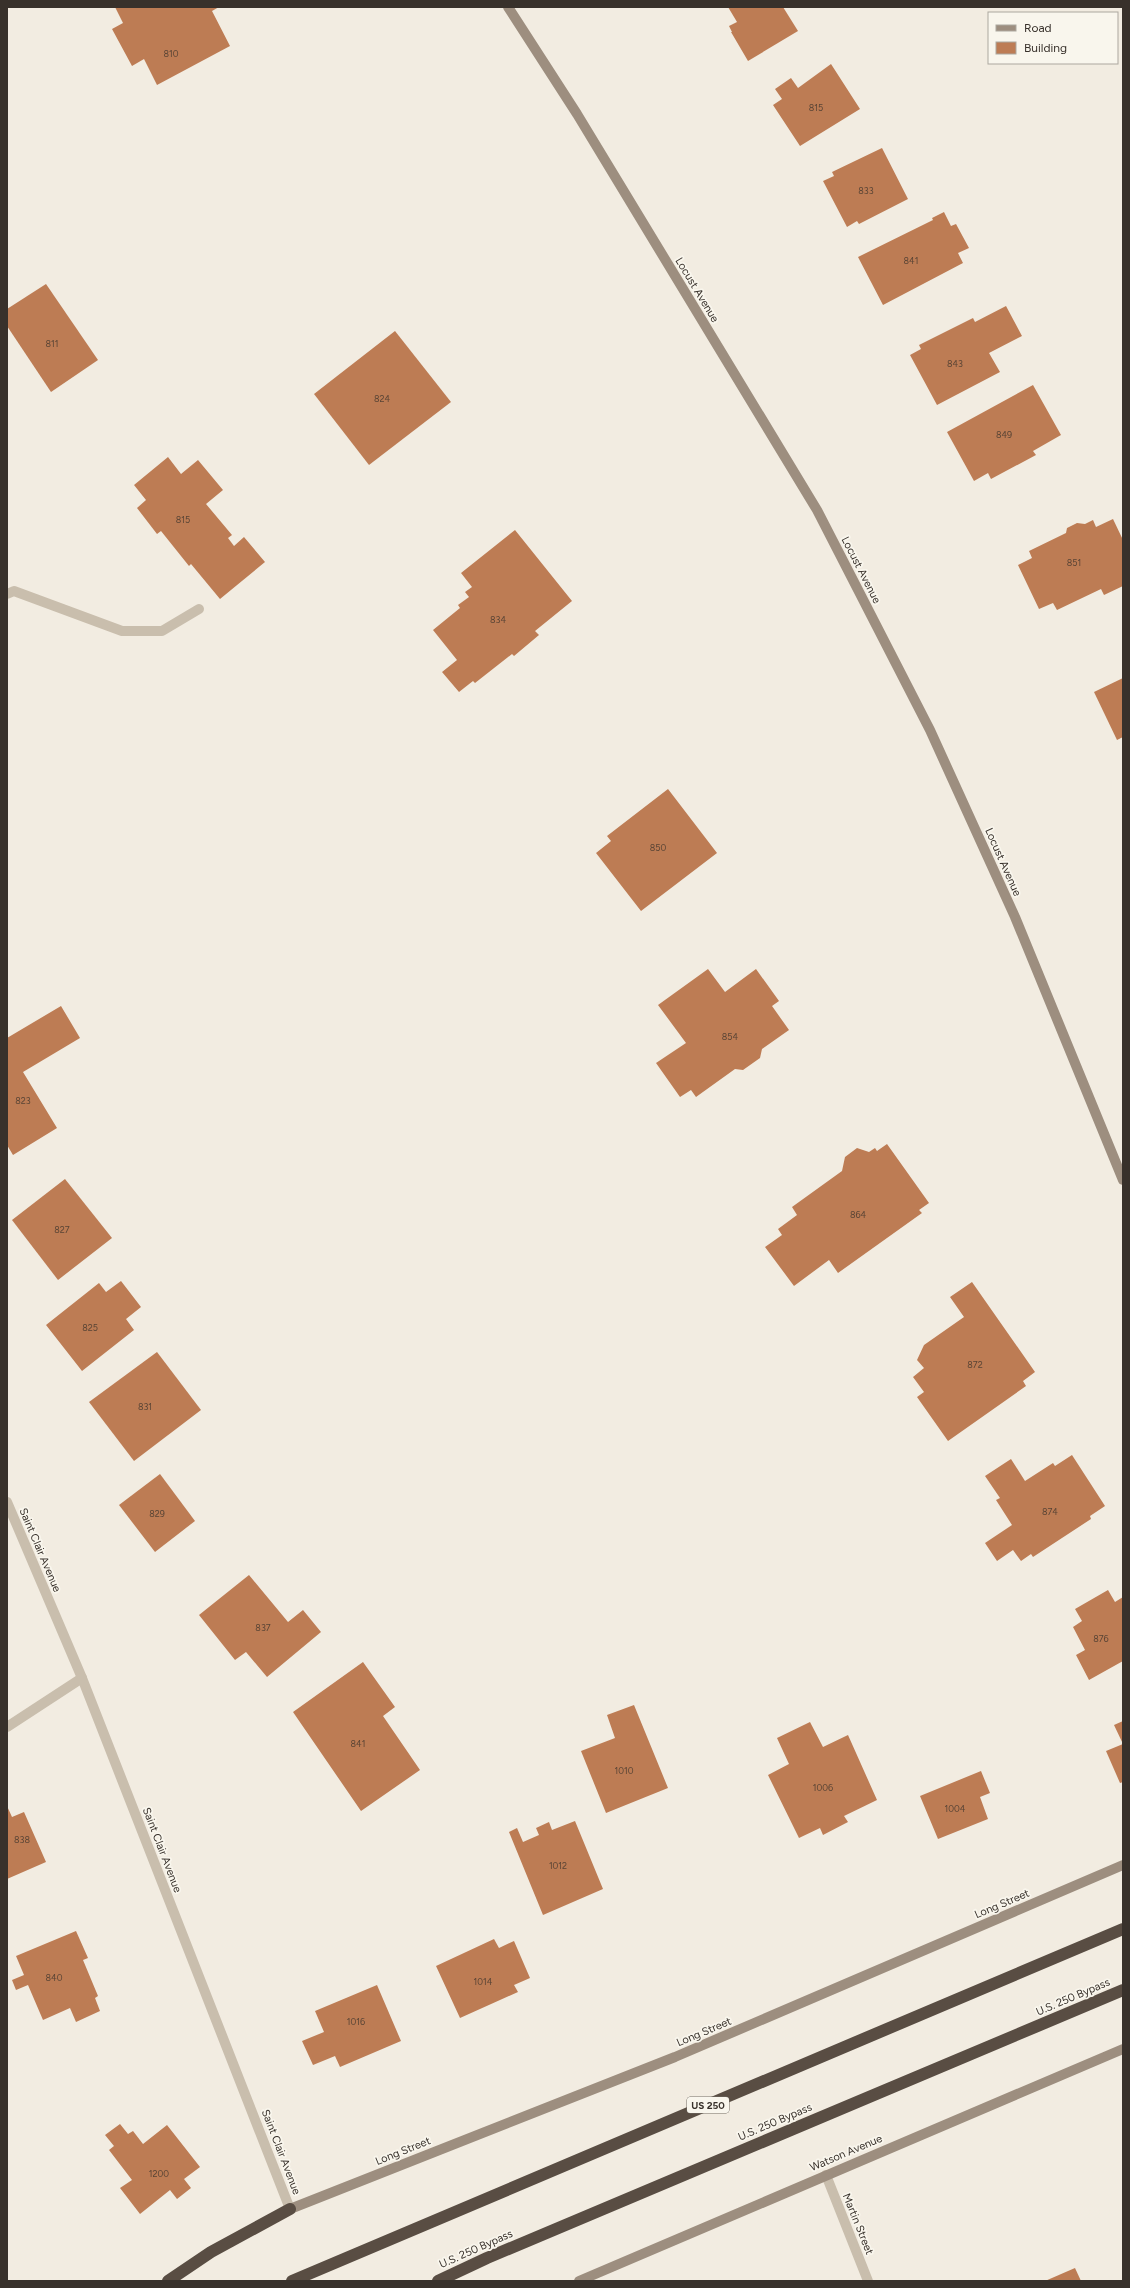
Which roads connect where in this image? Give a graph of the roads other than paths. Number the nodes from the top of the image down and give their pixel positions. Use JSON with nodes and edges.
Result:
{"nodes":[{"id":1,"x":508,"y":7,"type":"edge"},
{"id":2,"x":7,"y":594,"type":"edge"},
{"id":3,"x":199,"y":609,"type":"dead end"},
{"id":4,"x":1123,"y":1180,"type":"edge"},
{"id":5,"x":7,"y":1502,"type":"edge"},
{"id":6,"x":82,"y":1678,"type":"junction"},
{"id":7,"x":7,"y":1727,"type":"edge"},
{"id":8,"x":1123,"y":1865,"type":"edge"},
{"id":9,"x":1123,"y":1929,"type":"edge"},
{"id":10,"x":1123,"y":1990,"type":"edge"},
{"id":11,"x":1123,"y":2049,"type":"edge"},
{"id":12,"x":826,"y":2175,"type":"junction"},
{"id":13,"x":290,"y":2209,"type":"junction"},
{"id":14,"x":168,"y":2281,"type":"edge"},
{"id":15,"x":292,"y":2281,"type":"edge"},
{"id":16,"x":438,"y":2281,"type":"edge"},
{"id":17,"x":579,"y":2281,"type":"edge"},
{"id":18,"x":868,"y":2281,"type":"edge"}],
"edges":[{"from":1,"to":4,"type":"street","name":"Locust Avenue"},
{"from":2,"to":3,"type":"street"},
{"from":5,"to":6,"type":"street","name":"Saint Clair Avenue"},
{"from":6,"to":7,"type":"street"},
{"from":6,"to":13,"type":"street","name":"Saint Clair Avenue"},
{"from":8,"to":13,"type":"street","name":"Long Street"},
{"from":9,"to":15,"type":"highway","number":"US 250"},
{"from":10,"to":16,"type":"highway","name":"U.S. 250 Bypass"},
{"from":11,"to":12,"type":"street","name":"Watson Avenue"},
{"from":12,"to":17,"type":"street","name":"Watson Avenue"},
{"from":12,"to":18,"type":"street","name":"Martin Street"},
{"from":13,"to":14,"type":"highway"}]}
